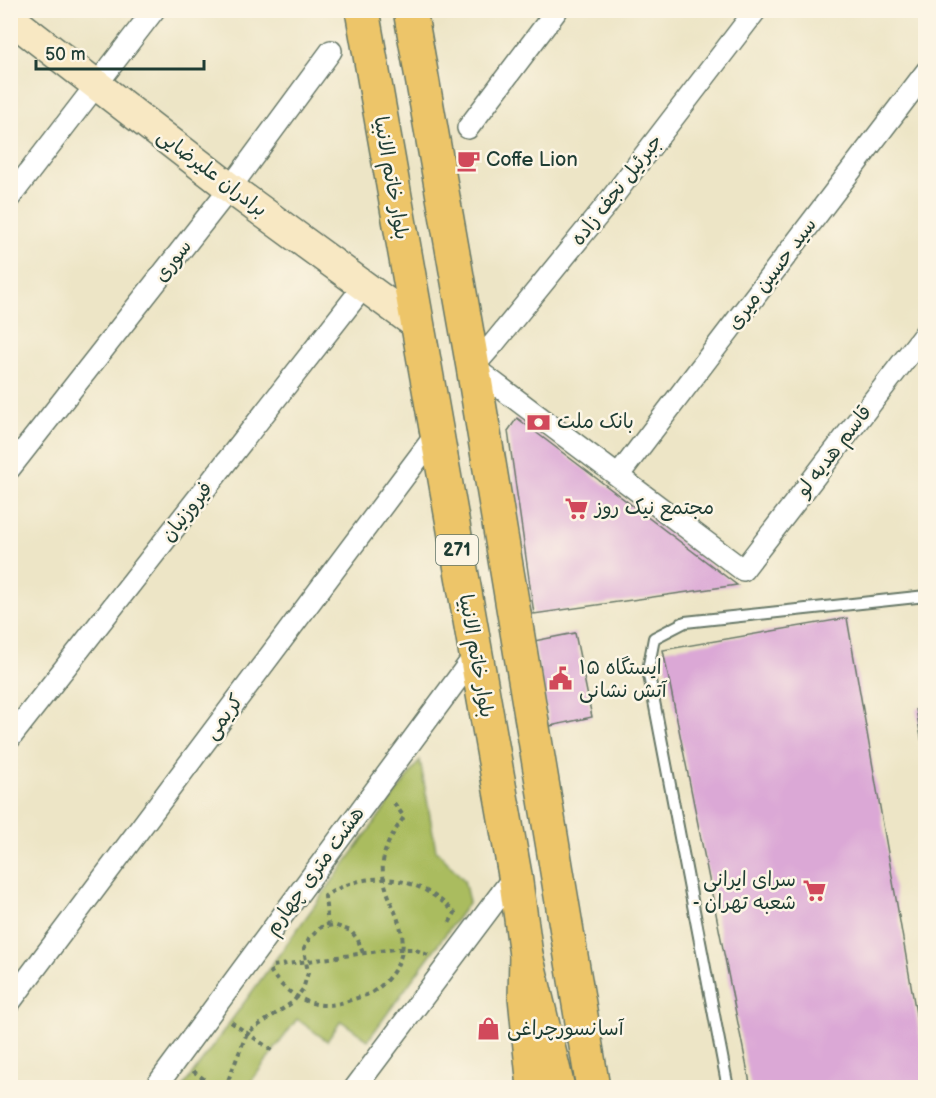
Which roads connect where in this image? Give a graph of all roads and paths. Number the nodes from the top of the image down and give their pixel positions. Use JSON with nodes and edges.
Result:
{"nodes":[{"id":1,"x":154,"y":10,"type":"edge"},
{"id":2,"x":362,"y":10,"type":"edge"},
{"id":3,"x":410,"y":10,"type":"edge"},
{"id":4,"x":557,"y":10,"type":"edge"},
{"id":5,"x":756,"y":10,"type":"edge"},
{"id":6,"x":10,"y":18,"type":"edge"},
{"id":7,"x":331,"y":51,"type":"dead end"},
{"id":8,"x":926,"y":72,"type":"edge"},
{"id":9,"x":96,"y":84,"type":"junction"},
{"id":10,"x":468,"y":128,"type":"dead end"},
{"id":11,"x":230,"y":188,"type":"junction"},
{"id":12,"x":10,"y":197,"type":"edge"},
{"id":13,"x":364,"y":286,"type":"junction"},
{"id":14,"x":416,"y":324,"type":"junction"},
{"id":15,"x":926,"y":332,"type":"edge"},
{"id":16,"x":472,"y":367,"type":"junction"},
{"id":17,"x":437,"y":432,"type":"junction"},
{"id":18,"x":10,"y":468,"type":"edge"},
{"id":19,"x":618,"y":476,"type":"junction"},
{"id":20,"x":926,"y":596,"type":"edge"},
{"id":21,"x":476,"y":654,"type":"junction"},
{"id":22,"x":10,"y":738,"type":"edge"},
{"id":23,"x":380,"y":783,"type":"junction"},
{"id":24,"x":515,"y":875,"type":"junction"},
{"id":25,"x":384,"y":878,"type":"junction"},
{"id":26,"x":328,"y":926,"type":"junction"},
{"id":27,"x":445,"y":930,"type":"dead end"},
{"id":28,"x":434,"y":948,"type":"dead end"},
{"id":29,"x":403,"y":949,"type":"junction"},
{"id":30,"x":363,"y":953,"type":"junction"},
{"id":31,"x":526,"y":955,"type":"junction"},
{"id":32,"x":308,"y":961,"type":"junction"},
{"id":33,"x":297,"y":996,"type":"junction"},
{"id":34,"x":10,"y":1002,"type":"edge"},
{"id":35,"x":212,"y":1010,"type":"junction"},
{"id":36,"x":247,"y":1033,"type":"junction"},
{"id":37,"x":273,"y":1051,"type":"dead end"},
{"id":38,"x":176,"y":1059,"type":"junction"},
{"id":39,"x":155,"y":1088,"type":"edge"},
{"id":40,"x":216,"y":1088,"type":"edge"},
{"id":41,"x":225,"y":1088,"type":"edge"},
{"id":42,"x":355,"y":1088,"type":"edge"},
{"id":43,"x":534,"y":1088,"type":"edge"},
{"id":44,"x":558,"y":1088,"type":"edge"},
{"id":45,"x":593,"y":1088,"type":"edge"},
{"id":46,"x":728,"y":1088,"type":"edge"}],
"edges":[{"from":1,"to":9,"type":"street"},
{"from":2,"to":14,"type":"main road","name":"بلوار خاتم الانبیا","number":"271"},
{"from":3,"to":16,"type":"main road","number":"271"},
{"from":4,"to":10,"type":"street"},
{"from":5,"to":16,"type":"street","name":"جبرئیل نجف زاده"},
{"from":6,"to":9,"type":"main road","name":"برادران علیرضایی"},
{"from":7,"to":11,"type":"street","name":"سوری"},
{"from":8,"to":19,"type":"street","name":"سید حسین میری"},
{"from":9,"to":11,"type":"main road","name":"برادران علیرضایی"},
{"from":9,"to":12,"type":"street"},
{"from":11,"to":13,"type":"main road","name":"برادران علیرضایی"},
{"from":11,"to":18,"type":"street","name":"سوری"},
{"from":13,"to":14,"type":"main road","name":"برادران علیرضایی"},
{"from":13,"to":22,"type":"street","name":"فیروزنیان"},
{"from":14,"to":16,"type":"main road"},
{"from":14,"to":17,"type":"main road","name":"بلوار خاتم الانبیا","number":"271"},
{"from":15,"to":19,"type":"street","name":"قاسم هدیه لو"},
{"from":16,"to":19,"type":"street"},
{"from":16,"to":45,"type":"main road","number":"271"},
{"from":17,"to":21,"type":"main road","name":"بلوار خاتم الانبیا","number":"271"},
{"from":17,"to":34,"type":"street","name":"کریمی"},
{"from":20,"to":46,"type":"lane"},
{"from":21,"to":23,"type":"street","name":"هشت متری چهارم"},
{"from":21,"to":24,"type":"main road","name":"بلوار خاتم الانبیا","number":"271"},
{"from":23,"to":25,"type":"path"},
{"from":23,"to":35,"type":"street","name":"هشت متری چهارم"},
{"from":24,"to":31,"type":"main road","name":"بلوار خاتم الانبیا","number":"271"},
{"from":24,"to":42,"type":"street"},
{"from":25,"to":26,"type":"path"},
{"from":25,"to":27,"type":"path"},
{"from":25,"to":29,"type":"path"},
{"from":26,"to":30,"type":"path"},
{"from":26,"to":32,"type":"path"},
{"from":28,"to":29,"type":"path"},
{"from":29,"to":30,"type":"path"},
{"from":29,"to":33,"type":"path"},
{"from":30,"to":32,"type":"path"},
{"from":31,"to":43,"type":"main road"},
{"from":31,"to":44,"type":"main road","name":"بلوار خاتم الانبیا","number":"271"},
{"from":32,"to":33,"type":"path"},
{"from":32,"to":33,"type":"path"},
{"from":33,"to":36,"type":"path"},
{"from":35,"to":36,"type":"path"},
{"from":35,"to":38,"type":"street","name":"هشت متری چهارم"},
{"from":36,"to":37,"type":"path"},
{"from":36,"to":41,"type":"path"},
{"from":38,"to":39,"type":"street","name":"هشت متری چهارم"},
{"from":38,"to":40,"type":"path"}]}
